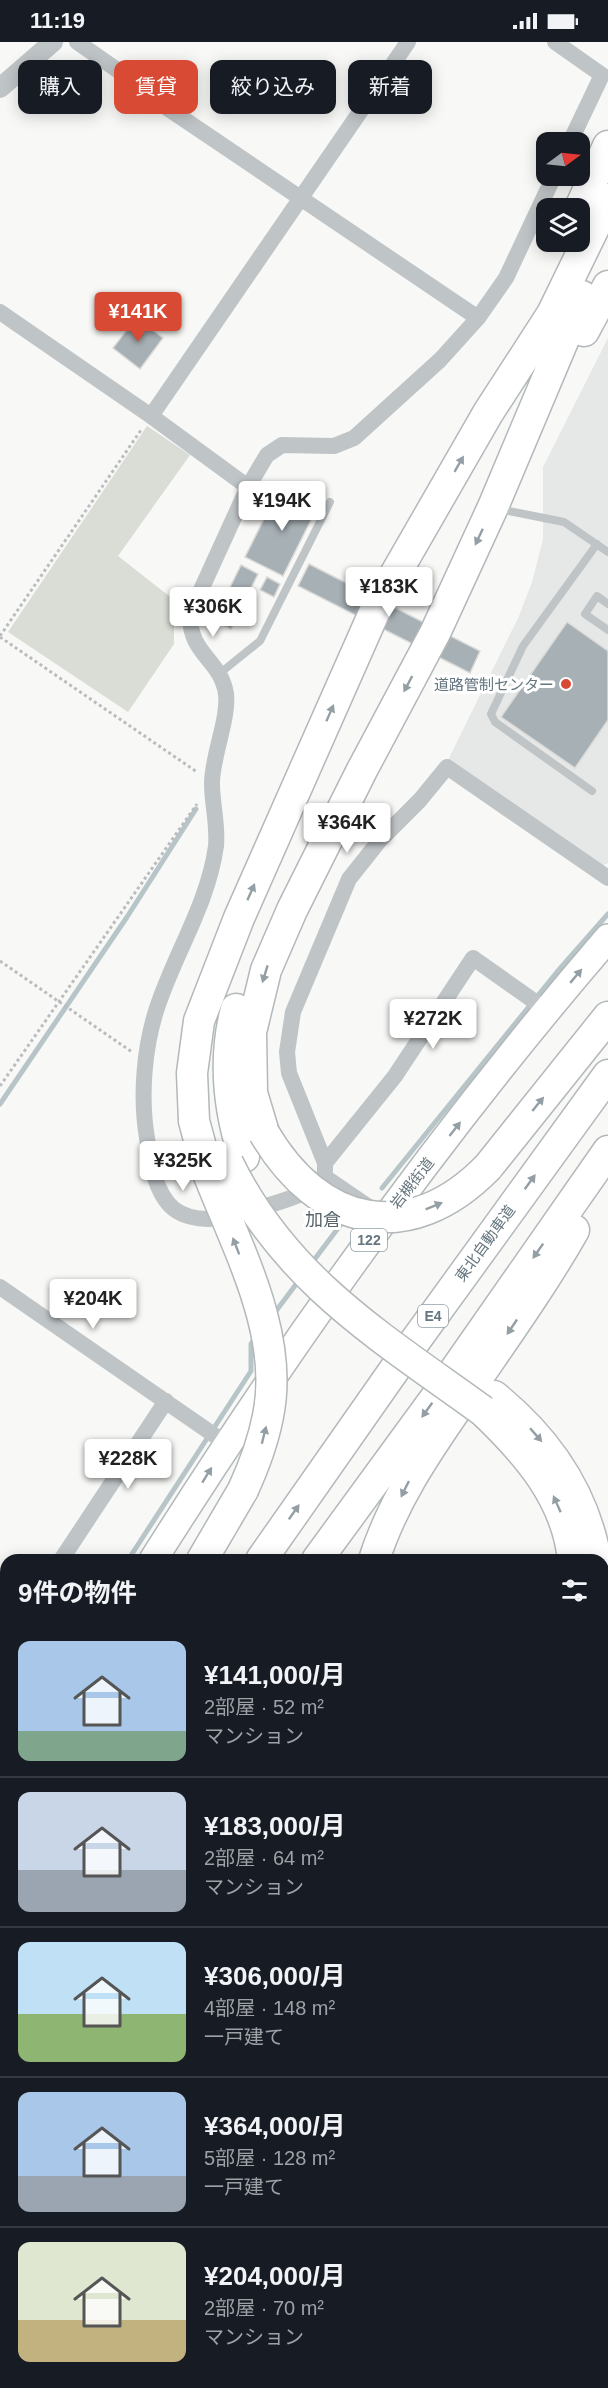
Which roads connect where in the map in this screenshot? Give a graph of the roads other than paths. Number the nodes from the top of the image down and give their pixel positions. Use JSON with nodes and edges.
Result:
{"nodes":[{"id":1,"x":53,"y":42,"type":"edge"},
{"id":2,"x":77,"y":42,"type":"edge"},
{"id":3,"x":408,"y":42,"type":"edge"},
{"id":4,"x":555,"y":42,"type":"edge"},
{"id":5,"x":0,"y":88,"type":"edge"},
{"id":6,"x":575,"y":132,"type":"edge"},
{"id":7,"x":608,"y":146,"type":"edge"},
{"id":8,"x":549,"y":186,"type":"edge"},
{"id":9,"x":584,"y":198,"type":"edge"},
{"id":10,"x":301,"y":199,"type":"junction"},
{"id":11,"x":608,"y":199,"type":"edge"},
{"id":12,"x":608,"y":242,"type":"edge"},
{"id":13,"x":560,"y":252,"type":"edge"},
{"id":14,"x":608,"y":286,"type":"edge"},
{"id":15,"x":0,"y":312,"type":"edge"},
{"id":16,"x":478,"y":318,"type":"junction"},
{"id":17,"x":488,"y":413,"type":"junction"},
{"id":18,"x":151,"y":416,"type":"junction"},
{"id":19,"x":525,"y":425,"type":"junction"},
{"id":20,"x":248,"y":487,"type":"junction"},
{"id":21,"x":330,"y":502,"type":"dead end"},
{"id":22,"x":493,"y":507,"type":"junction"},
{"id":23,"x":597,"y":544,"type":"junction"},
{"id":24,"x":608,"y":552,"type":"edge"},
{"id":25,"x":608,"y":604,"type":"edge"},
{"id":26,"x":608,"y":630,"type":"edge"},
{"id":27,"x":219,"y":674,"type":"junction"},
{"id":28,"x":362,"y":770,"type":"junction"},
{"id":29,"x":592,"y":791,"type":"dead end"},
{"id":30,"x":608,"y":878,"type":"edge"},
{"id":31,"x":608,"y":938,"type":"edge"},
{"id":32,"x":548,"y":1011,"type":"junction"},
{"id":33,"x":608,"y":1017,"type":"edge"},
{"id":34,"x":608,"y":1075,"type":"edge"},
{"id":35,"x":608,"y":1151,"type":"edge"},
{"id":36,"x":226,"y":1164,"type":"junction"},
{"id":37,"x":325,"y":1170,"type":"junction"},
{"id":38,"x":608,"y":1170,"type":"edge"},
{"id":39,"x":385,"y":1217,"type":"junction"},
{"id":40,"x":0,"y":1287,"type":"edge"},
{"id":41,"x":166,"y":1401,"type":"junction"},
{"id":42,"x":488,"y":1403,"type":"junction"},
{"id":43,"x":215,"y":1436,"type":"junction"},
{"id":44,"x":65,"y":1554,"type":"edge"},
{"id":45,"x":156,"y":1554,"type":"edge"},
{"id":46,"x":206,"y":1554,"type":"edge"},
{"id":47,"x":265,"y":1554,"type":"edge"},
{"id":48,"x":321,"y":1554,"type":"edge"},
{"id":49,"x":376,"y":1554,"type":"edge"},
{"id":50,"x":573,"y":1554,"type":"edge"},
{"id":51,"x":595,"y":1554,"type":"edge"}],
"edges":[{"from":1,"to":5,"type":"street"},
{"from":2,"to":10,"type":"street"},
{"from":3,"to":10,"type":"street"},
{"from":4,"to":6,"type":"street"},
{"from":7,"to":9,"type":"highway"},
{"from":8,"to":16,"type":"street"},
{"from":10,"to":16,"type":"street"},
{"from":10,"to":18,"type":"street"},
{"from":11,"to":17,"type":"highway"},
{"from":12,"to":19,"type":"highway"},
{"from":13,"to":17,"type":"highway"},
{"from":14,"to":19,"type":"highway"},
{"from":15,"to":18,"type":"street"},
{"from":16,"to":20,"type":"street"},
{"from":36,"to":17,"type":"highway","one_way":true},
{"from":18,"to":20,"type":"street"},
{"from":19,"to":22,"type":"highway"},
{"from":20,"to":27,"type":"street"},
{"from":21,"to":27,"type":"lane"},
{"from":22,"to":23,"type":"lane"},
{"from":22,"to":28,"type":"highway","one_way":true},
{"from":23,"to":24,"type":"lane"},
{"from":23,"to":29,"type":"lane"},
{"from":25,"to":26,"type":"lane"},
{"from":27,"to":37,"type":"street"},
{"from":28,"to":33,"type":"highway","one_way":true,"bridge":true},
{"from":28,"to":36,"type":"highway"},
{"from":30,"to":37,"type":"street"},
{"from":32,"to":31,"type":"highway","name":"岩槻街道","number":"122","one_way":true},
{"from":32,"to":37,"type":"street"},
{"from":39,"to":32,"type":"highway","name":"岩槻街道","number":"122","one_way":true},
{"from":47,"to":34,"type":"highway","name":"東北自動車道","number":"E4","one_way":true},
{"from":35,"to":48,"type":"highway","one_way":true},
{"from":36,"to":42,"type":"highway"},
{"from":46,"to":36,"type":"highway","one_way":true,"bridge":true},
{"from":37,"to":39,"type":"street"},
{"from":38,"to":49,"type":"highway","one_way":true},
{"from":39,"to":43,"type":"highway","name":"岩槻街道","number":"122"},
{"from":40,"to":41,"type":"street"},
{"from":41,"to":43,"type":"street"},
{"from":41,"to":44,"type":"street"},
{"from":50,"to":42,"type":"highway","one_way":true},
{"from":42,"to":51,"type":"highway","one_way":true},
{"from":45,"to":43,"type":"highway","name":"岩槻街道","number":"122","one_way":true}]}
